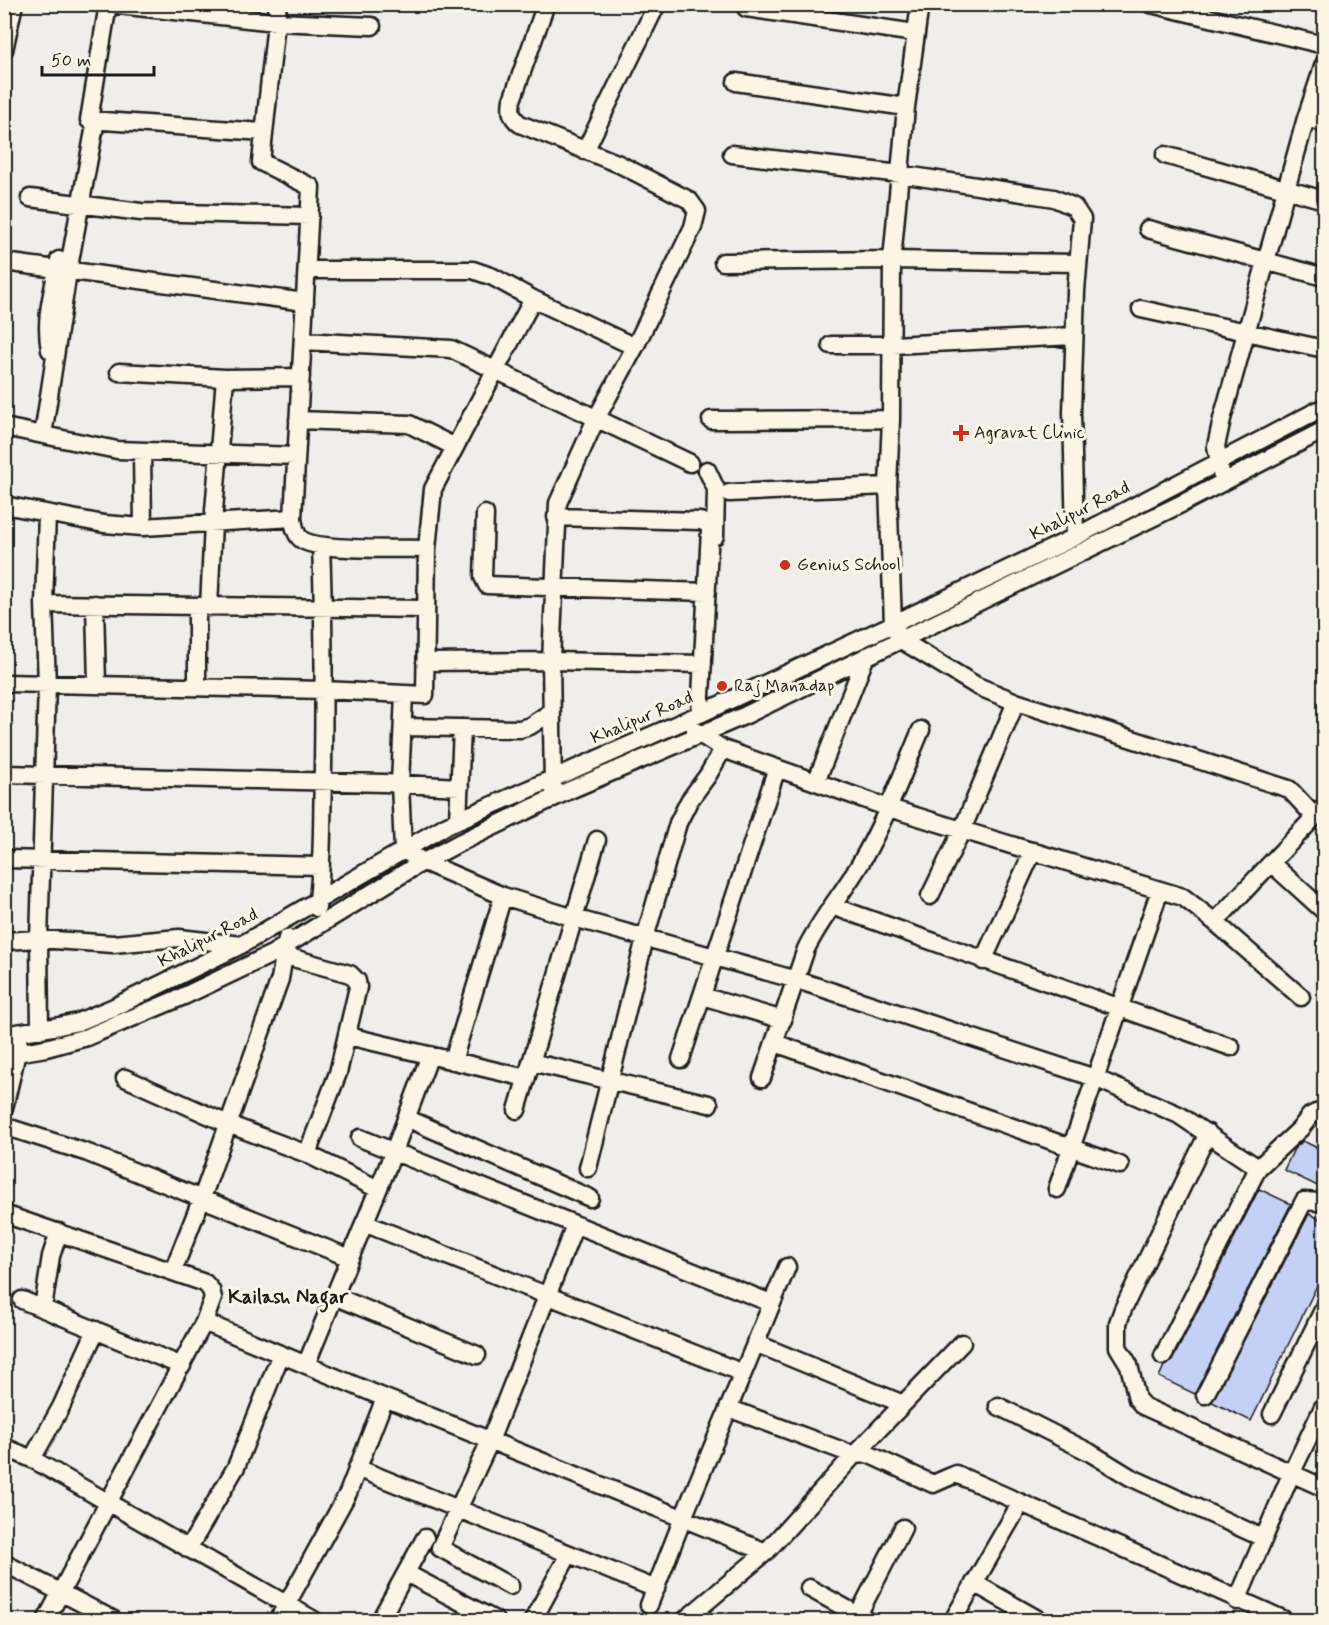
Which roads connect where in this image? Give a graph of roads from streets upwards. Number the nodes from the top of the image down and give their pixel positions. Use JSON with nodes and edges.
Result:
{"nodes":[{"id":1,"x":14,"y":4,"type":"edge"},
{"id":2,"x":109,"y":4,"type":"edge"},
{"id":3,"x":278,"y":4,"type":"edge"},
{"id":4,"x":546,"y":4,"type":"edge"},
{"id":5,"x":657,"y":4,"type":"edge"},
{"id":6,"x":920,"y":4,"type":"edge"},
{"id":7,"x":1151,"y":4,"type":"edge"},
{"id":8,"x":746,"y":8,"type":"dead end"},
{"id":9,"x":276,"y":22,"type":"junction"},
{"id":10,"x":372,"y":26,"type":"dead end"},
{"id":11,"x":915,"y":33,"type":"junction"},
{"id":12,"x":1324,"y":45,"type":"edge"},
{"id":13,"x":4,"y":50,"type":"edge"},
{"id":14,"x":1324,"y":64,"type":"edge"},
{"id":15,"x":736,"y":82,"type":"dead end"},
{"id":16,"x":906,"y":107,"type":"junction"},
{"id":17,"x":1306,"y":118,"type":"junction"},
{"id":18,"x":96,"y":120,"type":"junction"},
{"id":19,"x":1324,"y":123,"type":"edge"},
{"id":20,"x":264,"y":132,"type":"junction"},
{"id":21,"x":585,"y":151,"type":"junction"},
{"id":22,"x":732,"y":154,"type":"dead end"},
{"id":23,"x":1165,"y":155,"type":"dead end"},
{"id":24,"x":900,"y":174,"type":"junction"},
{"id":25,"x":1286,"y":189,"type":"junction"},
{"id":26,"x":30,"y":198,"type":"dead end"},
{"id":27,"x":1324,"y":200,"type":"edge"},
{"id":28,"x":74,"y":204,"type":"junction"},
{"id":29,"x":310,"y":216,"type":"junction"},
{"id":30,"x":1148,"y":229,"type":"dead end"},
{"id":31,"x":892,"y":260,"type":"junction"},
{"id":32,"x":723,"y":261,"type":"dead end"},
{"id":33,"x":1266,"y":261,"type":"junction"},
{"id":34,"x":4,"y":262,"type":"edge"},
{"id":35,"x":1078,"y":264,"type":"junction"},
{"id":36,"x":307,"y":270,"type":"junction"},
{"id":37,"x":62,"y":271,"type":"junction"},
{"id":38,"x":1324,"y":277,"type":"edge"},
{"id":39,"x":533,"y":299,"type":"junction"},
{"id":40,"x":305,"y":302,"type":"junction"},
{"id":41,"x":1141,"y":309,"type":"dead end"},
{"id":42,"x":1246,"y":332,"type":"junction"},
{"id":43,"x":1074,"y":336,"type":"junction"},
{"id":44,"x":303,"y":341,"type":"junction"},
{"id":45,"x":831,"y":345,"type":"dead end"},
{"id":46,"x":892,"y":345,"type":"junction"},
{"id":47,"x":635,"y":347,"type":"junction"},
{"id":48,"x":1324,"y":349,"type":"edge"},
{"id":49,"x":495,"y":371,"type":"junction"},
{"id":50,"x":119,"y":372,"type":"dead end"},
{"id":51,"x":301,"y":377,"type":"junction"},
{"id":52,"x":225,"y":378,"type":"junction"},
{"id":53,"x":1324,"y":406,"type":"edge"},
{"id":54,"x":596,"y":419,"type":"junction"},
{"id":55,"x":891,"y":419,"type":"junction"},
{"id":56,"x":298,"y":420,"type":"junction"},
{"id":57,"x":711,"y":420,"type":"dead end"},
{"id":58,"x":4,"y":427,"type":"edge"},
{"id":59,"x":1324,"y":430,"type":"edge"},
{"id":60,"x":42,"y":435,"type":"junction"},
{"id":61,"x":455,"y":447,"type":"junction"},
{"id":62,"x":142,"y":451,"type":"junction"},
{"id":63,"x":218,"y":454,"type":"junction"},
{"id":64,"x":296,"y":456,"type":"junction"},
{"id":65,"x":1219,"y":462,"type":"junction"},
{"id":66,"x":690,"y":463,"type":"dead end"},
{"id":67,"x":707,"y":470,"type":"dead end"},
{"id":68,"x":1223,"y":482,"type":"junction"},
{"id":69,"x":888,"y":486,"type":"junction"},
{"id":70,"x":729,"y":493,"type":"dead end"},
{"id":71,"x":4,"y":505,"type":"edge"},
{"id":72,"x":47,"y":514,"type":"junction"},
{"id":73,"x":485,"y":514,"type":"dead end"},
{"id":74,"x":556,"y":517,"type":"junction"},
{"id":75,"x":293,"y":518,"type":"junction"},
{"id":76,"x":213,"y":523,"type":"junction"},
{"id":77,"x":143,"y":527,"type":"junction"},
{"id":78,"x":1075,"y":537,"type":"junction"},
{"id":79,"x":321,"y":546,"type":"junction"},
{"id":80,"x":427,"y":549,"type":"junction"},
{"id":81,"x":554,"y":586,"type":"junction"},
{"id":82,"x":707,"y":592,"type":"junction"},
{"id":83,"x":44,"y":604,"type":"junction"},
{"id":84,"x":96,"y":604,"type":"junction"},
{"id":85,"x":203,"y":606,"type":"junction"},
{"id":86,"x":324,"y":609,"type":"junction"},
{"id":87,"x":426,"y":609,"type":"junction"},
{"id":88,"x":893,"y":624,"type":"junction"},
{"id":89,"x":901,"y":640,"type":"junction"},
{"id":90,"x":866,"y":656,"type":"junction"},
{"id":91,"x":551,"y":661,"type":"junction"},
{"id":92,"x":425,"y":662,"type":"junction"},
{"id":93,"x":703,"y":664,"type":"junction"},
{"id":94,"x":4,"y":683,"type":"edge"},
{"id":95,"x":47,"y":684,"type":"junction"},
{"id":96,"x":97,"y":685,"type":"junction"},
{"id":97,"x":197,"y":687,"type":"junction"},
{"id":98,"x":324,"y":690,"type":"junction"},
{"id":99,"x":404,"y":694,"type":"junction"},
{"id":100,"x":1016,"y":702,"type":"junction"},
{"id":101,"x":551,"y":712,"type":"junction"},
{"id":102,"x":705,"y":712,"type":"junction"},
{"id":103,"x":682,"y":722,"type":"junction"},
{"id":104,"x":404,"y":727,"type":"junction"},
{"id":105,"x":462,"y":728,"type":"junction"},
{"id":106,"x":921,"y":730,"type":"dead end"},
{"id":107,"x":701,"y":735,"type":"junction"},
{"id":108,"x":723,"y":749,"type":"junction"},
{"id":109,"x":777,"y":768,"type":"junction"},
{"id":110,"x":4,"y":774,"type":"edge"},
{"id":111,"x":44,"y":776,"type":"junction"},
{"id":112,"x":552,"y":778,"type":"junction"},
{"id":113,"x":322,"y":781,"type":"junction"},
{"id":114,"x":816,"y":782,"type":"junction"},
{"id":115,"x":400,"y":784,"type":"junction"},
{"id":116,"x":459,"y":787,"type":"junction"},
{"id":117,"x":553,"y":798,"type":"junction"},
{"id":118,"x":889,"y":808,"type":"junction"},
{"id":119,"x":1320,"y":812,"type":"edge"},
{"id":120,"x":458,"y":820,"type":"junction"},
{"id":121,"x":962,"y":830,"type":"junction"},
{"id":122,"x":597,"y":840,"type":"dead end"},
{"id":123,"x":403,"y":850,"type":"junction"},
{"id":124,"x":1033,"y":852,"type":"junction"},
{"id":125,"x":4,"y":859,"type":"edge"},
{"id":126,"x":41,"y":861,"type":"junction"},
{"id":127,"x":424,"y":862,"type":"junction"},
{"id":128,"x":1271,"y":863,"type":"junction"},
{"id":129,"x":321,"y":866,"type":"junction"},
{"id":130,"x":1160,"y":890,"type":"junction"},
{"id":131,"x":930,"y":896,"type":"dead end"},
{"id":132,"x":503,"y":897,"type":"junction"},
{"id":133,"x":318,"y":900,"type":"junction"},
{"id":134,"x":832,"y":906,"type":"junction"},
{"id":135,"x":1324,"y":911,"type":"edge"},
{"id":136,"x":286,"y":918,"type":"junction"},
{"id":137,"x":574,"y":918,"type":"junction"},
{"id":138,"x":1215,"y":922,"type":"junction"},
{"id":139,"x":314,"y":930,"type":"junction"},
{"id":140,"x":645,"y":938,"type":"junction"},
{"id":141,"x":39,"y":939,"type":"junction"},
{"id":142,"x":4,"y":941,"type":"edge"},
{"id":143,"x":241,"y":945,"type":"junction"},
{"id":144,"x":286,"y":950,"type":"junction"},
{"id":145,"x":715,"y":957,"type":"junction"},
{"id":146,"x":983,"y":961,"type":"junction"},
{"id":147,"x":797,"y":980,"type":"junction"},
{"id":148,"x":702,"y":996,"type":"junction"},
{"id":149,"x":1301,"y":997,"type":"dead end"},
{"id":150,"x":1119,"y":1009,"type":"junction"},
{"id":151,"x":783,"y":1020,"type":"junction"},
{"id":152,"x":40,"y":1030,"type":"junction"},
{"id":153,"x":12,"y":1034,"type":"edge"},
{"id":154,"x":348,"y":1036,"type":"junction"},
{"id":155,"x":774,"y":1043,"type":"junction"},
{"id":156,"x":1231,"y":1047,"type":"dead end"},
{"id":157,"x":11,"y":1054,"type":"edge"},
{"id":158,"x":430,"y":1055,"type":"junction"},
{"id":159,"x":681,"y":1059,"type":"dead end"},
{"id":160,"x":453,"y":1061,"type":"junction"},
{"id":161,"x":529,"y":1070,"type":"junction"},
{"id":162,"x":125,"y":1078,"type":"dead end"},
{"id":163,"x":762,"y":1078,"type":"dead end"},
{"id":164,"x":1095,"y":1078,"type":"junction"},
{"id":165,"x":610,"y":1080,"type":"junction"},
{"id":166,"x":709,"y":1104,"type":"dead end"},
{"id":167,"x":4,"y":1108,"type":"edge"},
{"id":168,"x":517,"y":1110,"type":"dead end"},
{"id":169,"x":1324,"y":1111,"type":"edge"},
{"id":170,"x":406,"y":1118,"type":"junction"},
{"id":171,"x":228,"y":1124,"type":"junction"},
{"id":172,"x":4,"y":1126,"type":"edge"},
{"id":173,"x":1208,"y":1133,"type":"junction"},
{"id":174,"x":360,"y":1138,"type":"dead end"},
{"id":175,"x":1072,"y":1146,"type":"junction"},
{"id":176,"x":394,"y":1151,"type":"junction"},
{"id":177,"x":307,"y":1154,"type":"junction"},
{"id":178,"x":1120,"y":1165,"type":"dead end"},
{"id":179,"x":588,"y":1168,"type":"dead end"},
{"id":180,"x":1258,"y":1168,"type":"junction"},
{"id":181,"x":378,"y":1189,"type":"junction"},
{"id":182,"x":1057,"y":1189,"type":"dead end"},
{"id":183,"x":590,"y":1197,"type":"dead end"},
{"id":184,"x":202,"y":1198,"type":"junction"},
{"id":185,"x":1324,"y":1199,"type":"edge"},
{"id":186,"x":4,"y":1214,"type":"edge"},
{"id":187,"x":364,"y":1223,"type":"junction"},
{"id":188,"x":575,"y":1225,"type":"junction"},
{"id":189,"x":59,"y":1232,"type":"junction"},
{"id":190,"x":350,"y":1258,"type":"junction"},
{"id":191,"x":786,"y":1267,"type":"dead end"},
{"id":192,"x":173,"y":1271,"type":"junction"},
{"id":193,"x":334,"y":1296,"type":"junction"},
{"id":194,"x":547,"y":1296,"type":"junction"},
{"id":195,"x":22,"y":1300,"type":"dead end"},
{"id":196,"x":771,"y":1303,"type":"junction"},
{"id":197,"x":43,"y":1308,"type":"junction"},
{"id":198,"x":1324,"y":1308,"type":"edge"},
{"id":199,"x":204,"y":1322,"type":"junction"},
{"id":200,"x":96,"y":1330,"type":"junction"},
{"id":201,"x":755,"y":1343,"type":"junction"},
{"id":202,"x":962,"y":1343,"type":"dead end"},
{"id":203,"x":281,"y":1354,"type":"junction"},
{"id":204,"x":477,"y":1355,"type":"dead end"},
{"id":205,"x":1163,"y":1356,"type":"dead end"},
{"id":206,"x":306,"y":1365,"type":"junction"},
{"id":207,"x":182,"y":1366,"type":"junction"},
{"id":208,"x":743,"y":1373,"type":"junction"},
{"id":209,"x":1205,"y":1395,"type":"dead end"},
{"id":210,"x":385,"y":1398,"type":"junction"},
{"id":211,"x":903,"y":1404,"type":"junction"},
{"id":212,"x":1324,"y":1405,"type":"edge"},
{"id":213,"x":998,"y":1406,"type":"dead end"},
{"id":214,"x":728,"y":1408,"type":"junction"},
{"id":215,"x":1272,"y":1414,"type":"dead end"},
{"id":216,"x":490,"y":1441,"type":"junction"},
{"id":217,"x":4,"y":1447,"type":"edge"},
{"id":218,"x":854,"y":1455,"type":"junction"},
{"id":219,"x":32,"y":1459,"type":"junction"},
{"id":220,"x":357,"y":1468,"type":"junction"},
{"id":221,"x":1292,"y":1472,"type":"junction"},
{"id":222,"x":1324,"y":1488,"type":"edge"},
{"id":223,"x":108,"y":1503,"type":"junction"},
{"id":224,"x":1020,"y":1504,"type":"junction"},
{"id":225,"x":459,"y":1509,"type":"junction"},
{"id":226,"x":683,"y":1518,"type":"junction"},
{"id":227,"x":903,"y":1528,"type":"dead end"},
{"id":228,"x":425,"y":1538,"type":"dead end"},
{"id":229,"x":1263,"y":1538,"type":"junction"},
{"id":230,"x":188,"y":1549,"type":"junction"},
{"id":231,"x":766,"y":1551,"type":"junction"},
{"id":232,"x":569,"y":1554,"type":"junction"},
{"id":233,"x":4,"y":1563,"type":"edge"},
{"id":234,"x":406,"y":1573,"type":"junction"},
{"id":235,"x":974,"y":1583,"type":"junction"},
{"id":236,"x":510,"y":1586,"type":"dead end"},
{"id":237,"x":809,"y":1588,"type":"dead end"},
{"id":238,"x":656,"y":1589,"type":"junction"},
{"id":239,"x":61,"y":1592,"type":"junction"},
{"id":240,"x":1237,"y":1600,"type":"junction"},
{"id":241,"x":287,"y":1605,"type":"junction"},
{"id":242,"x":649,"y":1605,"type":"dead end"},
{"id":243,"x":863,"y":1618,"type":"edge"},
{"id":244,"x":693,"y":1619,"type":"edge"},
{"id":245,"x":46,"y":1620,"type":"edge"},
{"id":246,"x":114,"y":1620,"type":"edge"},
{"id":247,"x":278,"y":1620,"type":"edge"},
{"id":248,"x":314,"y":1620,"type":"edge"},
{"id":249,"x":380,"y":1620,"type":"edge"},
{"id":250,"x":495,"y":1620,"type":"edge"},
{"id":251,"x":533,"y":1620,"type":"edge"},
{"id":252,"x":952,"y":1620,"type":"edge"},
{"id":253,"x":1039,"y":1620,"type":"edge"},
{"id":254,"x":1285,"y":1620,"type":"edge"}],
"edges":[{"from":1,"to":13,"type":"street"},
{"from":2,"to":9,"type":"street"},
{"from":2,"to":18,"type":"street"},
{"from":3,"to":9,"type":"street"},
{"from":4,"to":21,"type":"street"},
{"from":5,"to":21,"type":"street"},
{"from":6,"to":11,"type":"street"},
{"from":7,"to":12,"type":"street"},
{"from":8,"to":11,"type":"street"},
{"from":9,"to":10,"type":"street"},
{"from":9,"to":20,"type":"street"},
{"from":11,"to":16,"type":"street"},
{"from":14,"to":17,"type":"street"},
{"from":15,"to":16,"type":"street"},
{"from":16,"to":24,"type":"street"},
{"from":17,"to":19,"type":"street"},
{"from":17,"to":25,"type":"street"},
{"from":18,"to":20,"type":"street"},
{"from":18,"to":28,"type":"street"},
{"from":20,"to":29,"type":"street"},
{"from":21,"to":47,"type":"street"},
{"from":22,"to":24,"type":"street"},
{"from":23,"to":25,"type":"street"},
{"from":24,"to":31,"type":"street"},
{"from":24,"to":35,"type":"street"},
{"from":25,"to":27,"type":"street"},
{"from":25,"to":33,"type":"street"},
{"from":26,"to":28,"type":"street"},
{"from":28,"to":29,"type":"street"},
{"from":28,"to":37,"type":"street"},
{"from":29,"to":36,"type":"street"},
{"from":30,"to":33,"type":"street"},
{"from":31,"to":32,"type":"street"},
{"from":31,"to":35,"type":"street"},
{"from":31,"to":46,"type":"street"},
{"from":33,"to":38,"type":"street"},
{"from":33,"to":42,"type":"street"},
{"from":34,"to":37,"type":"street"},
{"from":35,"to":43,"type":"street"},
{"from":36,"to":39,"type":"street"},
{"from":36,"to":40,"type":"street"},
{"from":37,"to":40,"type":"street"},
{"from":37,"to":60,"type":"street"},
{"from":39,"to":47,"type":"street"},
{"from":39,"to":49,"type":"street"},
{"from":40,"to":44,"type":"street"},
{"from":41,"to":42,"type":"street"},
{"from":42,"to":48,"type":"street"},
{"from":42,"to":65,"type":"street"},
{"from":43,"to":46,"type":"street"},
{"from":43,"to":78,"type":"street"},
{"from":44,"to":49,"type":"street"},
{"from":44,"to":51,"type":"street"},
{"from":45,"to":46,"type":"street"},
{"from":46,"to":55,"type":"street"},
{"from":47,"to":54,"type":"street"},
{"from":49,"to":54,"type":"street"},
{"from":49,"to":61,"type":"street"},
{"from":50,"to":52,"type":"street"},
{"from":51,"to":52,"type":"street"},
{"from":51,"to":56,"type":"street"},
{"from":52,"to":63,"type":"street"},
{"from":53,"to":65,"type":"street","name":"Khalipur Road"},
{"from":54,"to":66,"type":"street"},
{"from":54,"to":74,"type":"street"},
{"from":55,"to":57,"type":"street"},
{"from":55,"to":69,"type":"street"},
{"from":56,"to":61,"type":"street"},
{"from":56,"to":64,"type":"street"},
{"from":58,"to":60,"type":"street"},
{"from":59,"to":68,"type":"street","name":"Khalipur Road"},
{"from":60,"to":62,"type":"street"},
{"from":61,"to":80,"type":"street"},
{"from":62,"to":63,"type":"street"},
{"from":62,"to":77,"type":"street"},
{"from":63,"to":64,"type":"street"},
{"from":63,"to":76,"type":"street"},
{"from":64,"to":75,"type":"street"},
{"from":65,"to":68,"type":"street"},
{"from":65,"to":78,"type":"street","name":"Khalipur Road"},
{"from":67,"to":102,"type":"street"},
{"from":68,"to":89,"type":"street","name":"Khalipur Road"},
{"from":69,"to":70,"type":"street"},
{"from":69,"to":88,"type":"street"},
{"from":71,"to":72,"type":"street"},
{"from":72,"to":77,"type":"street"},
{"from":72,"to":83,"type":"street"},
{"from":73,"to":81,"type":"street"},
{"from":74,"to":81,"type":"street"},
{"from":74,"to":82,"type":"street"},
{"from":75,"to":76,"type":"street"},
{"from":75,"to":79,"type":"street"},
{"from":76,"to":77,"type":"street"},
{"from":76,"to":85,"type":"street"},
{"from":78,"to":88,"type":"street","name":"Khalipur Road"},
{"from":79,"to":80,"type":"street"},
{"from":79,"to":86,"type":"street"},
{"from":80,"to":87,"type":"street"},
{"from":81,"to":82,"type":"street"},
{"from":81,"to":91,"type":"street"},
{"from":82,"to":93,"type":"street"},
{"from":83,"to":84,"type":"street"},
{"from":83,"to":95,"type":"street"},
{"from":84,"to":85,"type":"street"},
{"from":84,"to":96,"type":"street"},
{"from":85,"to":86,"type":"street"},
{"from":85,"to":97,"type":"street"},
{"from":86,"to":87,"type":"street"},
{"from":86,"to":98,"type":"street"},
{"from":87,"to":92,"type":"street"},
{"from":88,"to":89,"type":"street"},
{"from":88,"to":102,"type":"street","name":"Khalipur Road"},
{"from":89,"to":90,"type":"street","name":"Khalipur Road"},
{"from":89,"to":100,"type":"street"},
{"from":90,"to":107,"type":"street","name":"Khalipur Road"},
{"from":90,"to":114,"type":"street"},
{"from":91,"to":92,"type":"street"},
{"from":91,"to":93,"type":"street"},
{"from":91,"to":101,"type":"street"},
{"from":92,"to":99,"type":"street"},
{"from":93,"to":102,"type":"street"},
{"from":94,"to":95,"type":"street"},
{"from":95,"to":96,"type":"street"},
{"from":95,"to":111,"type":"street"},
{"from":96,"to":97,"type":"street"},
{"from":97,"to":98,"type":"street"},
{"from":98,"to":99,"type":"street"},
{"from":98,"to":113,"type":"street"},
{"from":99,"to":104,"type":"street"},
{"from":100,"to":119,"type":"street"},
{"from":100,"to":121,"type":"street"},
{"from":101,"to":105,"type":"street"},
{"from":101,"to":112,"type":"street"},
{"from":102,"to":103,"type":"street","name":"Khalipur Road"},
{"from":103,"to":107,"type":"street"},
{"from":103,"to":112,"type":"street","name":"Khalipur Road"},
{"from":104,"to":105,"type":"street"},
{"from":104,"to":115,"type":"street"},
{"from":105,"to":116,"type":"street"},
{"from":106,"to":118,"type":"street"},
{"from":107,"to":108,"type":"street"},
{"from":107,"to":117,"type":"street","name":"Khalipur Road"},
{"from":108,"to":109,"type":"street"},
{"from":108,"to":140,"type":"street"},
{"from":109,"to":114,"type":"street"},
{"from":109,"to":145,"type":"street"},
{"from":110,"to":111,"type":"street"},
{"from":111,"to":113,"type":"street"},
{"from":111,"to":126,"type":"street"},
{"from":112,"to":117,"type":"street"},
{"from":112,"to":120,"type":"street","name":"Khalipur Road"},
{"from":113,"to":115,"type":"street"},
{"from":113,"to":129,"type":"street"},
{"from":114,"to":118,"type":"street"},
{"from":115,"to":116,"type":"street"},
{"from":115,"to":123,"type":"street"},
{"from":116,"to":120,"type":"street"},
{"from":117,"to":127,"type":"street","name":"Khalipur Road"},
{"from":118,"to":121,"type":"street"},
{"from":118,"to":134,"type":"street"},
{"from":119,"to":128,"type":"street"},
{"from":120,"to":123,"type":"street","name":"Khalipur Road"},
{"from":121,"to":124,"type":"street"},
{"from":121,"to":131,"type":"street"},
{"from":122,"to":137,"type":"street"},
{"from":123,"to":127,"type":"street"},
{"from":123,"to":133,"type":"street","name":"Khalipur Road"},
{"from":124,"to":130,"type":"street"},
{"from":124,"to":146,"type":"street"},
{"from":125,"to":126,"type":"street"},
{"from":126,"to":129,"type":"street"},
{"from":126,"to":141,"type":"street"},
{"from":127,"to":132,"type":"street"},
{"from":127,"to":139,"type":"street","name":"Khalipur Road"},
{"from":128,"to":135,"type":"street"},
{"from":128,"to":138,"type":"street"},
{"from":129,"to":133,"type":"street"},
{"from":130,"to":138,"type":"street"},
{"from":130,"to":150,"type":"street"},
{"from":132,"to":137,"type":"street"},
{"from":132,"to":160,"type":"street"},
{"from":133,"to":136,"type":"street","name":"Khalipur Road"},
{"from":133,"to":139,"type":"street"},
{"from":134,"to":146,"type":"street"},
{"from":134,"to":147,"type":"street"},
{"from":136,"to":143,"type":"street","name":"Khalipur Road"},
{"from":136,"to":144,"type":"street"},
{"from":137,"to":140,"type":"street"},
{"from":137,"to":161,"type":"street"},
{"from":138,"to":149,"type":"street"},
{"from":139,"to":144,"type":"street","name":"Khalipur Road"},
{"from":140,"to":145,"type":"street"},
{"from":140,"to":165,"type":"street"},
{"from":141,"to":142,"type":"street"},
{"from":141,"to":143,"type":"street"},
{"from":141,"to":152,"type":"street"},
{"from":143,"to":152,"type":"street","name":"Khalipur Road"},
{"from":144,"to":154,"type":"street"},
{"from":144,"to":157,"type":"street","name":"Khalipur Road"},
{"from":144,"to":171,"type":"street"},
{"from":145,"to":147,"type":"street"},
{"from":145,"to":148,"type":"street"},
{"from":146,"to":150,"type":"street"},
{"from":147,"to":151,"type":"street"},
{"from":147,"to":164,"type":"street"},
{"from":148,"to":151,"type":"street"},
{"from":148,"to":159,"type":"street"},
{"from":150,"to":156,"type":"street"},
{"from":150,"to":164,"type":"street"},
{"from":151,"to":155,"type":"street"},
{"from":152,"to":153,"type":"street","name":"Khalipur Road"},
{"from":153,"to":157,"type":"street"},
{"from":154,"to":158,"type":"street"},
{"from":154,"to":177,"type":"street"},
{"from":155,"to":163,"type":"street"},
{"from":155,"to":175,"type":"street"},
{"from":157,"to":167,"type":"street"},
{"from":158,"to":160,"type":"street"},
{"from":158,"to":170,"type":"street"},
{"from":160,"to":161,"type":"street"},
{"from":161,"to":165,"type":"street"},
{"from":161,"to":168,"type":"street"},
{"from":162,"to":171,"type":"street"},
{"from":164,"to":173,"type":"street"},
{"from":164,"to":175,"type":"street"},
{"from":165,"to":166,"type":"street"},
{"from":165,"to":179,"type":"street"},
{"from":169,"to":180,"type":"street"},
{"from":170,"to":176,"type":"street"},
{"from":170,"to":183,"type":"street"},
{"from":171,"to":177,"type":"street"},
{"from":171,"to":184,"type":"street"},
{"from":172,"to":184,"type":"street"},
{"from":173,"to":180,"type":"street"},
{"from":173,"to":221,"type":"street"},
{"from":174,"to":176,"type":"street"},
{"from":175,"to":178,"type":"street"},
{"from":175,"to":182,"type":"street"},
{"from":176,"to":181,"type":"street"},
{"from":176,"to":188,"type":"street"},
{"from":177,"to":181,"type":"street"},
{"from":180,"to":205,"type":"street"},
{"from":181,"to":187,"type":"street"},
{"from":184,"to":190,"type":"street"},
{"from":184,"to":192,"type":"street"},
{"from":185,"to":209,"type":"street"},
{"from":186,"to":189,"type":"street"},
{"from":187,"to":190,"type":"street"},
{"from":187,"to":194,"type":"street"},
{"from":188,"to":194,"type":"street"},
{"from":188,"to":196,"type":"street"},
{"from":189,"to":192,"type":"street"},
{"from":189,"to":197,"type":"street"},
{"from":190,"to":193,"type":"street"},
{"from":191,"to":196,"type":"street"},
{"from":192,"to":199,"type":"street"},
{"from":193,"to":204,"type":"street"},
{"from":193,"to":206,"type":"street"},
{"from":194,"to":208,"type":"street"},
{"from":194,"to":216,"type":"street"},
{"from":195,"to":197,"type":"street"},
{"from":196,"to":201,"type":"street"},
{"from":197,"to":200,"type":"street"},
{"from":198,"to":215,"type":"street"},
{"from":199,"to":203,"type":"street"},
{"from":199,"to":207,"type":"street"},
{"from":200,"to":207,"type":"street"},
{"from":200,"to":219,"type":"street"},
{"from":201,"to":208,"type":"street"},
{"from":201,"to":211,"type":"street"},
{"from":202,"to":211,"type":"street"},
{"from":203,"to":206,"type":"street"},
{"from":203,"to":230,"type":"street"},
{"from":206,"to":210,"type":"street"},
{"from":207,"to":223,"type":"street"},
{"from":208,"to":214,"type":"street"},
{"from":210,"to":216,"type":"street"},
{"from":210,"to":220,"type":"street"},
{"from":211,"to":218,"type":"street"},
{"from":212,"to":221,"type":"street"},
{"from":213,"to":229,"type":"street"},
{"from":214,"to":218,"type":"street"},
{"from":214,"to":226,"type":"street"},
{"from":216,"to":225,"type":"street"},
{"from":216,"to":226,"type":"street"},
{"from":217,"to":219,"type":"street"},
{"from":218,"to":224,"type":"street"},
{"from":218,"to":231,"type":"street"},
{"from":219,"to":223,"type":"street"},
{"from":220,"to":225,"type":"street"},
{"from":220,"to":241,"type":"street"},
{"from":221,"to":222,"type":"street"},
{"from":221,"to":229,"type":"street"},
{"from":223,"to":230,"type":"street"},
{"from":223,"to":239,"type":"street"},
{"from":224,"to":235,"type":"street"},
{"from":224,"to":240,"type":"street"},
{"from":225,"to":232,"type":"street"},
{"from":225,"to":236,"type":"street"},
{"from":226,"to":231,"type":"street"},
{"from":226,"to":238,"type":"street"},
{"from":227,"to":243,"type":"street"},
{"from":228,"to":234,"type":"street"},
{"from":229,"to":240,"type":"street"},
{"from":230,"to":241,"type":"street"},
{"from":231,"to":244,"type":"street"},
{"from":232,"to":238,"type":"street"},
{"from":232,"to":251,"type":"street"},
{"from":233,"to":239,"type":"street"},
{"from":234,"to":249,"type":"street"},
{"from":234,"to":250,"type":"street"},
{"from":235,"to":252,"type":"street"},
{"from":235,"to":253,"type":"street"},
{"from":237,"to":243,"type":"street"},
{"from":238,"to":242,"type":"street"},
{"from":239,"to":245,"type":"street"},
{"from":239,"to":246,"type":"street"},
{"from":240,"to":254,"type":"street"},
{"from":241,"to":247,"type":"street"},
{"from":241,"to":248,"type":"street"}]}
